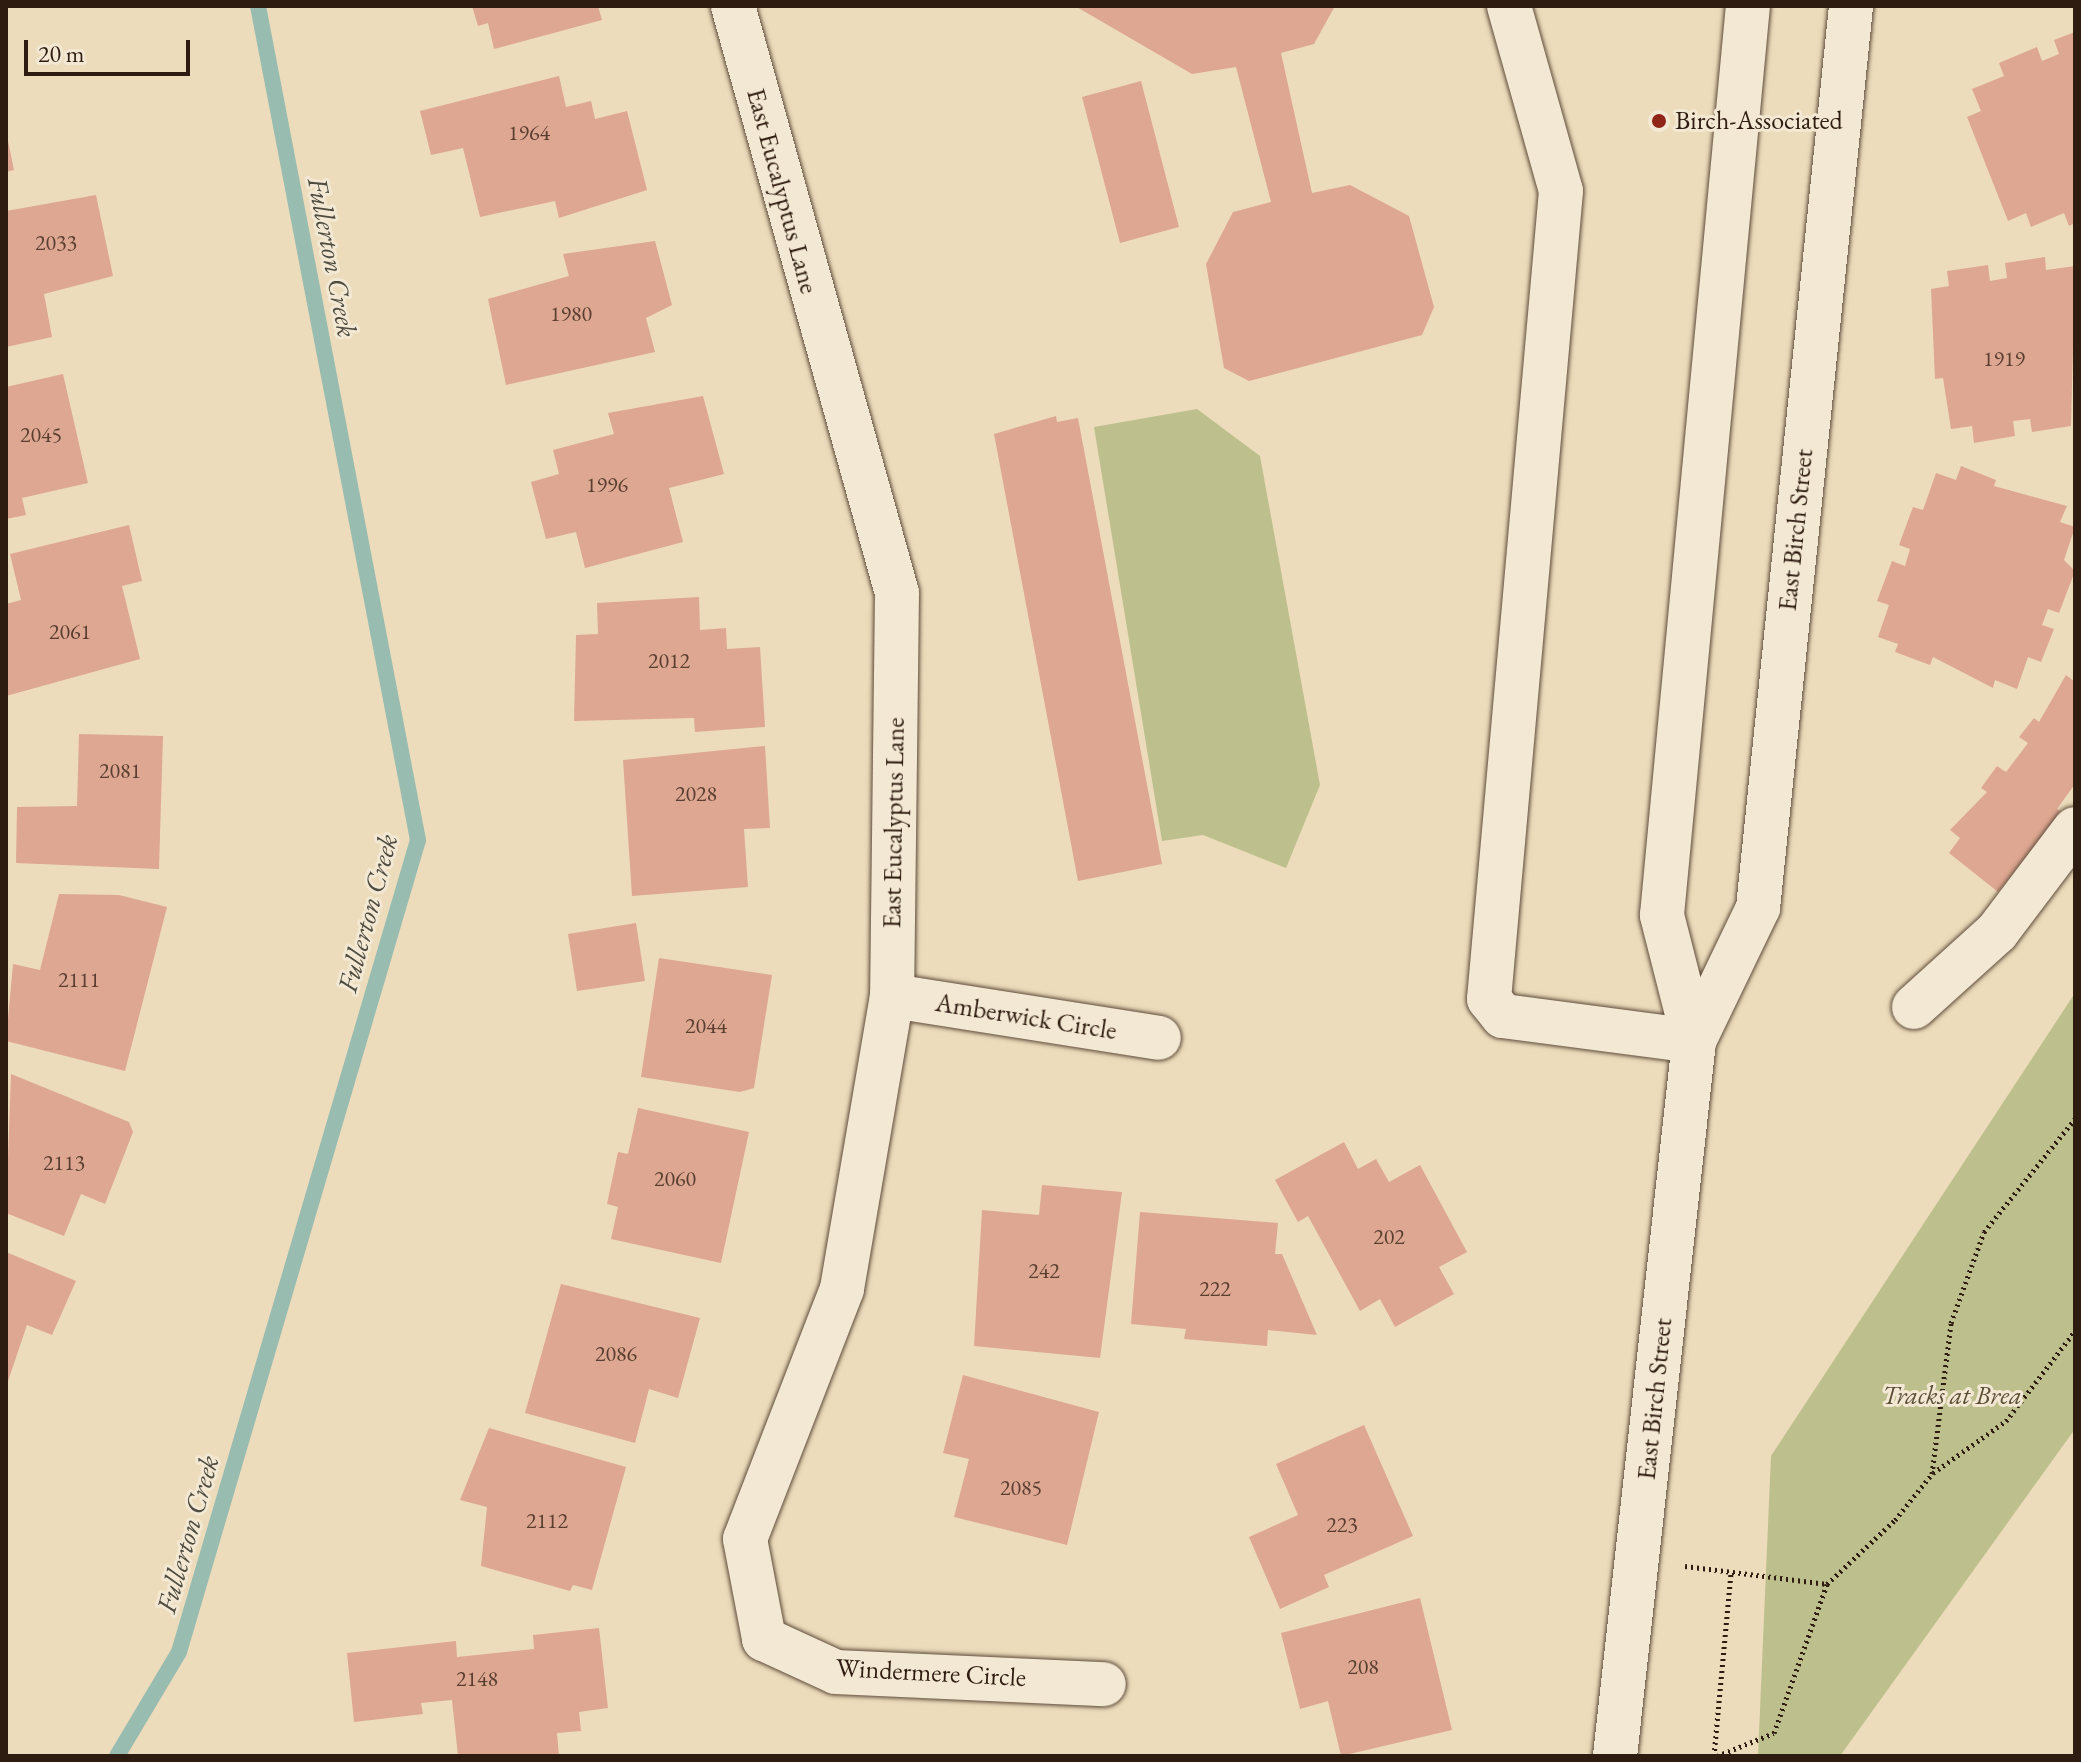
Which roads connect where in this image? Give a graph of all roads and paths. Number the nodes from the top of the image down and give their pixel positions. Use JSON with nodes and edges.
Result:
{"nodes":[{"id":1,"x":733,"y":6,"type":"edge"},
{"id":2,"x":1509,"y":6,"type":"edge"},
{"id":3,"x":1748,"y":6,"type":"edge"},
{"id":4,"x":1851,"y":6,"type":"edge"},
{"id":5,"x":2075,"y":829,"type":"edge"},
{"id":6,"x":892,"y":996,"type":"junction"},
{"id":7,"x":1914,"y":1007,"type":"dead end"},
{"id":8,"x":1159,"y":1038,"type":"dead end"},
{"id":9,"x":1694,"y":1041,"type":"junction"},
{"id":10,"x":2075,"y":1119,"type":"edge"},
{"id":11,"x":2075,"y":1331,"type":"edge"},
{"id":12,"x":1932,"y":1474,"type":"junction"},
{"id":13,"x":1827,"y":1584,"type":"junction"},
{"id":14,"x":764,"y":1639,"type":"joint"},
{"id":15,"x":1104,"y":1684,"type":"dead end"},
{"id":16,"x":1615,"y":1756,"type":"edge"},
{"id":17,"x":1716,"y":1756,"type":"edge"}],
"edges":[{"from":1,"to":6,"type":"street","name":"East Eucalyptus Lane"},
{"from":2,"to":9,"type":"street"},
{"from":3,"to":9,"type":"street","name":"East Birch Street"},
{"from":4,"to":9,"type":"street","name":"East Birch Street"},
{"from":5,"to":7,"type":"street"},
{"from":6,"to":8,"type":"street","name":"Amberwick Circle"},
{"from":6,"to":14,"type":"street","name":"East Eucalyptus Lane"},
{"from":9,"to":16,"type":"street","name":"East Birch Street"},
{"from":10,"to":12,"type":"path"},
{"from":11,"to":12,"type":"path"},
{"from":12,"to":13,"type":"path"},
{"from":13,"to":17,"type":"path"},
{"from":13,"to":17,"type":"path"},
{"from":14,"to":15,"type":"street","name":"Windermere Circle"}]}
